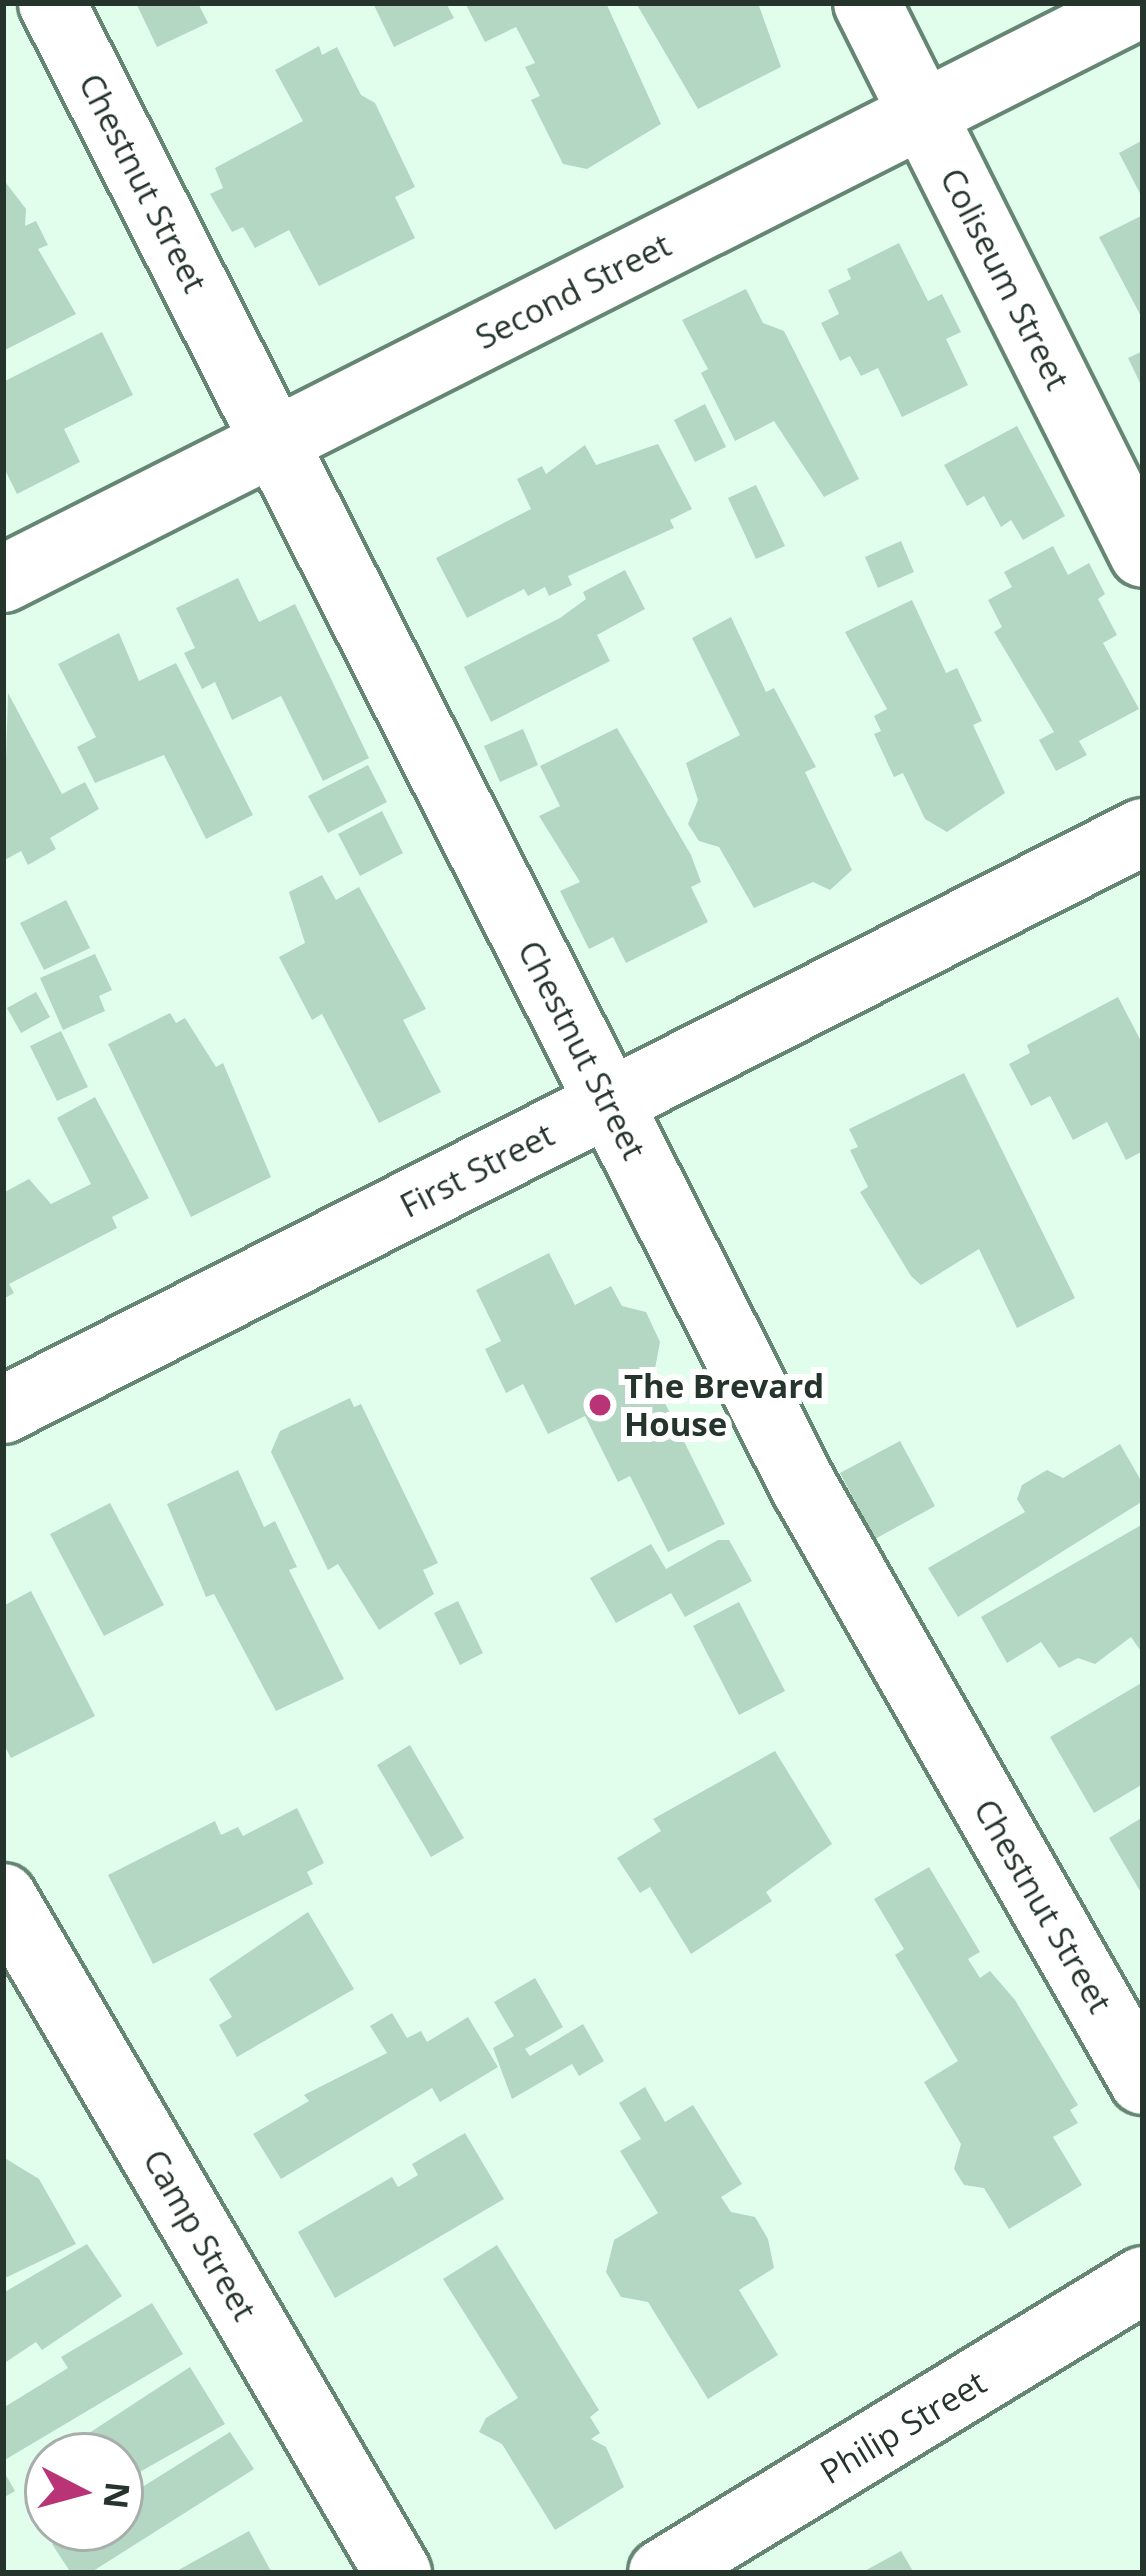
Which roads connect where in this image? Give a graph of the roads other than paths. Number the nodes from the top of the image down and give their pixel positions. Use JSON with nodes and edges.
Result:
{"nodes":[{"id":1,"x":52,"y":3,"type":"edge"},
{"id":2,"x":867,"y":3,"type":"edge"},
{"id":3,"x":1143,"y":3,"type":"edge"},
{"id":4,"x":923,"y":115,"type":"junction"},
{"id":5,"x":274,"y":442,"type":"junction"},
{"id":6,"x":1143,"y":554,"type":"edge"},
{"id":7,"x":3,"y":579,"type":"edge"},
{"id":8,"x":1143,"y":832,"type":"edge"},
{"id":9,"x":609,"y":1103,"type":"junction"},
{"id":10,"x":3,"y":1410,"type":"edge"},
{"id":11,"x":3,"y":1897,"type":"edge"},
{"id":12,"x":1143,"y":2081,"type":"edge"},
{"id":13,"x":1143,"y":2280,"type":"edge"},
{"id":14,"x":398,"y":2573,"type":"edge"},
{"id":15,"x":662,"y":2573,"type":"edge"}],
"edges":[{"from":1,"to":5,"type":"street","name":"Chestnut Street"},
{"from":2,"to":4,"type":"street","name":"Coliseum Street"},
{"from":3,"to":4,"type":"street","name":"Second Street"},
{"from":4,"to":5,"type":"street","name":"Second Street"},
{"from":4,"to":6,"type":"street","name":"Coliseum Street"},
{"from":5,"to":7,"type":"street","name":"Second Street"},
{"from":5,"to":9,"type":"street","name":"Chestnut Street"},
{"from":8,"to":9,"type":"street","name":"First Street"},
{"from":9,"to":10,"type":"street","name":"First Street"},
{"from":9,"to":12,"type":"street","name":"Chestnut Street"},
{"from":11,"to":14,"type":"street","name":"Camp Street"},
{"from":13,"to":15,"type":"street","name":"Philip Street"}]}
